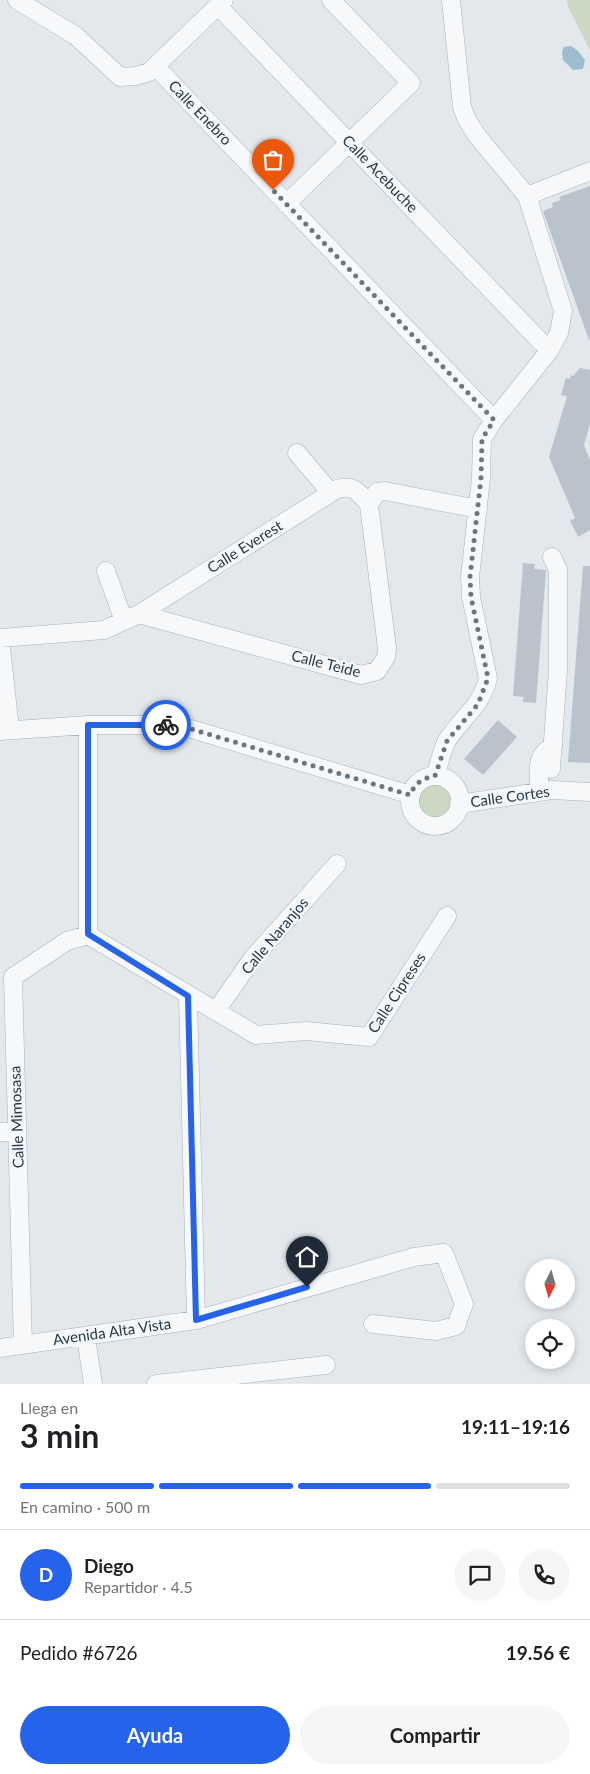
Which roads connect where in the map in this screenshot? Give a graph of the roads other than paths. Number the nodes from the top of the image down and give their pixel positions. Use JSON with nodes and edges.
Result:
{"nodes":[{"id":1,"x":17,"y":0,"type":"edge"},
{"id":2,"x":331,"y":0,"type":"edge"},
{"id":3,"x":451,"y":0,"type":"edge"},
{"id":4,"x":221,"y":3,"type":"edge"},
{"id":5,"x":161,"y":73,"type":"junction"},
{"id":6,"x":349,"y":142,"type":"junction"},
{"id":7,"x":590,"y":171,"type":"edge"},
{"id":8,"x":527,"y":196,"type":"junction"},
{"id":9,"x":286,"y":204,"type":"junction"},
{"id":10,"x":541,"y":342,"type":"dead end"},
{"id":11,"x":494,"y":420,"type":"junction"},
{"id":12,"x":296,"y":453,"type":"dead end"},
{"id":13,"x":330,"y":493,"type":"junction"},
{"id":14,"x":369,"y":505,"type":"junction"},
{"id":15,"x":478,"y":509,"type":"junction"},
{"id":16,"x":552,"y":557,"type":"dead end"},
{"id":17,"x":106,"y":571,"type":"dead end"},
{"id":18,"x":131,"y":617,"type":"junction"},
{"id":19,"x":0,"y":639,"type":"edge"},
{"id":20,"x":88,"y":725,"type":"junction"},
{"id":21,"x":5,"y":730,"type":"edge"},
{"id":22,"x":553,"y":746,"type":"junction"},
{"id":23,"x":551,"y":769,"type":"dead end"},
{"id":24,"x":435,"y":776,"type":"junction"},
{"id":25,"x":539,"y":792,"type":"junction"},
{"id":26,"x":590,"y":792,"type":"edge"},
{"id":27,"x":410,"y":795,"type":"junction"},
{"id":28,"x":459,"y":804,"type":"junction"},
{"id":29,"x":337,"y":864,"type":"dead end"},
{"id":30,"x":447,"y":916,"type":"dead end"},
{"id":31,"x":88,"y":934,"type":"junction"},
{"id":32,"x":188,"y":996,"type":"junction"},
{"id":33,"x":216,"y":1011,"type":"junction"},
{"id":34,"x":8,"y":1132,"type":"edge"},
{"id":35,"x":196,"y":1320,"type":"junction"},
{"id":36,"x":373,"y":1324,"type":"dead end"},
{"id":37,"x":86,"y":1337,"type":"junction"},
{"id":38,"x":23,"y":1345,"type":"junction"},
{"id":39,"x":0,"y":1348,"type":"edge"},
{"id":40,"x":326,"y":1365,"type":"dead end"},
{"id":41,"x":92,"y":1384,"type":"edge"},
{"id":42,"x":156,"y":1384,"type":"edge"}],
"edges":[{"from":1,"to":5,"type":"street"},
{"from":2,"to":6,"type":"street"},
{"from":3,"to":8,"type":"street"},
{"from":4,"to":5,"type":"street"},
{"from":4,"to":6,"type":"street","name":"Calle Acebuche"},
{"from":5,"to":9,"type":"street","name":"Calle Enebro"},
{"from":6,"to":9,"type":"street"},
{"from":6,"to":10,"type":"street","name":"Calle Acebuche"},
{"from":7,"to":8,"type":"street"},
{"from":8,"to":11,"type":"street"},
{"from":9,"to":11,"type":"street","name":"Calle Enebro"},
{"from":11,"to":15,"type":"street"},
{"from":12,"to":13,"type":"street"},
{"from":13,"to":14,"type":"street","name":"Calle Everest"},
{"from":13,"to":18,"type":"street","name":"Calle Everest"},
{"from":14,"to":15,"type":"street"},
{"from":14,"to":18,"type":"street","name":"Calle Teide"},
{"from":15,"to":24,"type":"street"},
{"from":16,"to":22,"type":"street"},
{"from":17,"to":18,"type":"street"},
{"from":18,"to":19,"type":"street","name":"Calle Everest"},
{"from":19,"to":21,"type":"street"},
{"from":20,"to":21,"type":"street"},
{"from":20,"to":27,"type":"street"},
{"from":20,"to":31,"type":"street"},
{"from":22,"to":23,"type":"street"},
{"from":22,"to":25,"type":"street"},
{"from":24,"to":27,"type":"street"},
{"from":24,"to":28,"type":"street"},
{"from":25,"to":26,"type":"street","name":"Calle Cortes"},
{"from":25,"to":28,"type":"street","name":"Calle Cortes"},
{"from":27,"to":28,"type":"street"},
{"from":29,"to":33,"type":"street","name":"Calle Naranjos"},
{"from":30,"to":33,"type":"street","name":"Calle Cipreses"},
{"from":31,"to":32,"type":"street","name":"Calle Cipreses"},
{"from":31,"to":34,"type":"street","name":"Calle Mimosasa"},
{"from":32,"to":33,"type":"street","name":"Calle Cipreses"},
{"from":32,"to":35,"type":"street"},
{"from":34,"to":38,"type":"street","name":"Calle Mimosasa"},
{"from":35,"to":36,"type":"street","name":"Avenida Alta Vista"},
{"from":35,"to":37,"type":"street","name":"Avenida Alta Vista"},
{"from":37,"to":38,"type":"street","name":"Avenida Alta Vista"},
{"from":37,"to":41,"type":"street"},
{"from":38,"to":39,"type":"street","name":"Avenida Alta Vista"},
{"from":40,"to":42,"type":"street"}]}
